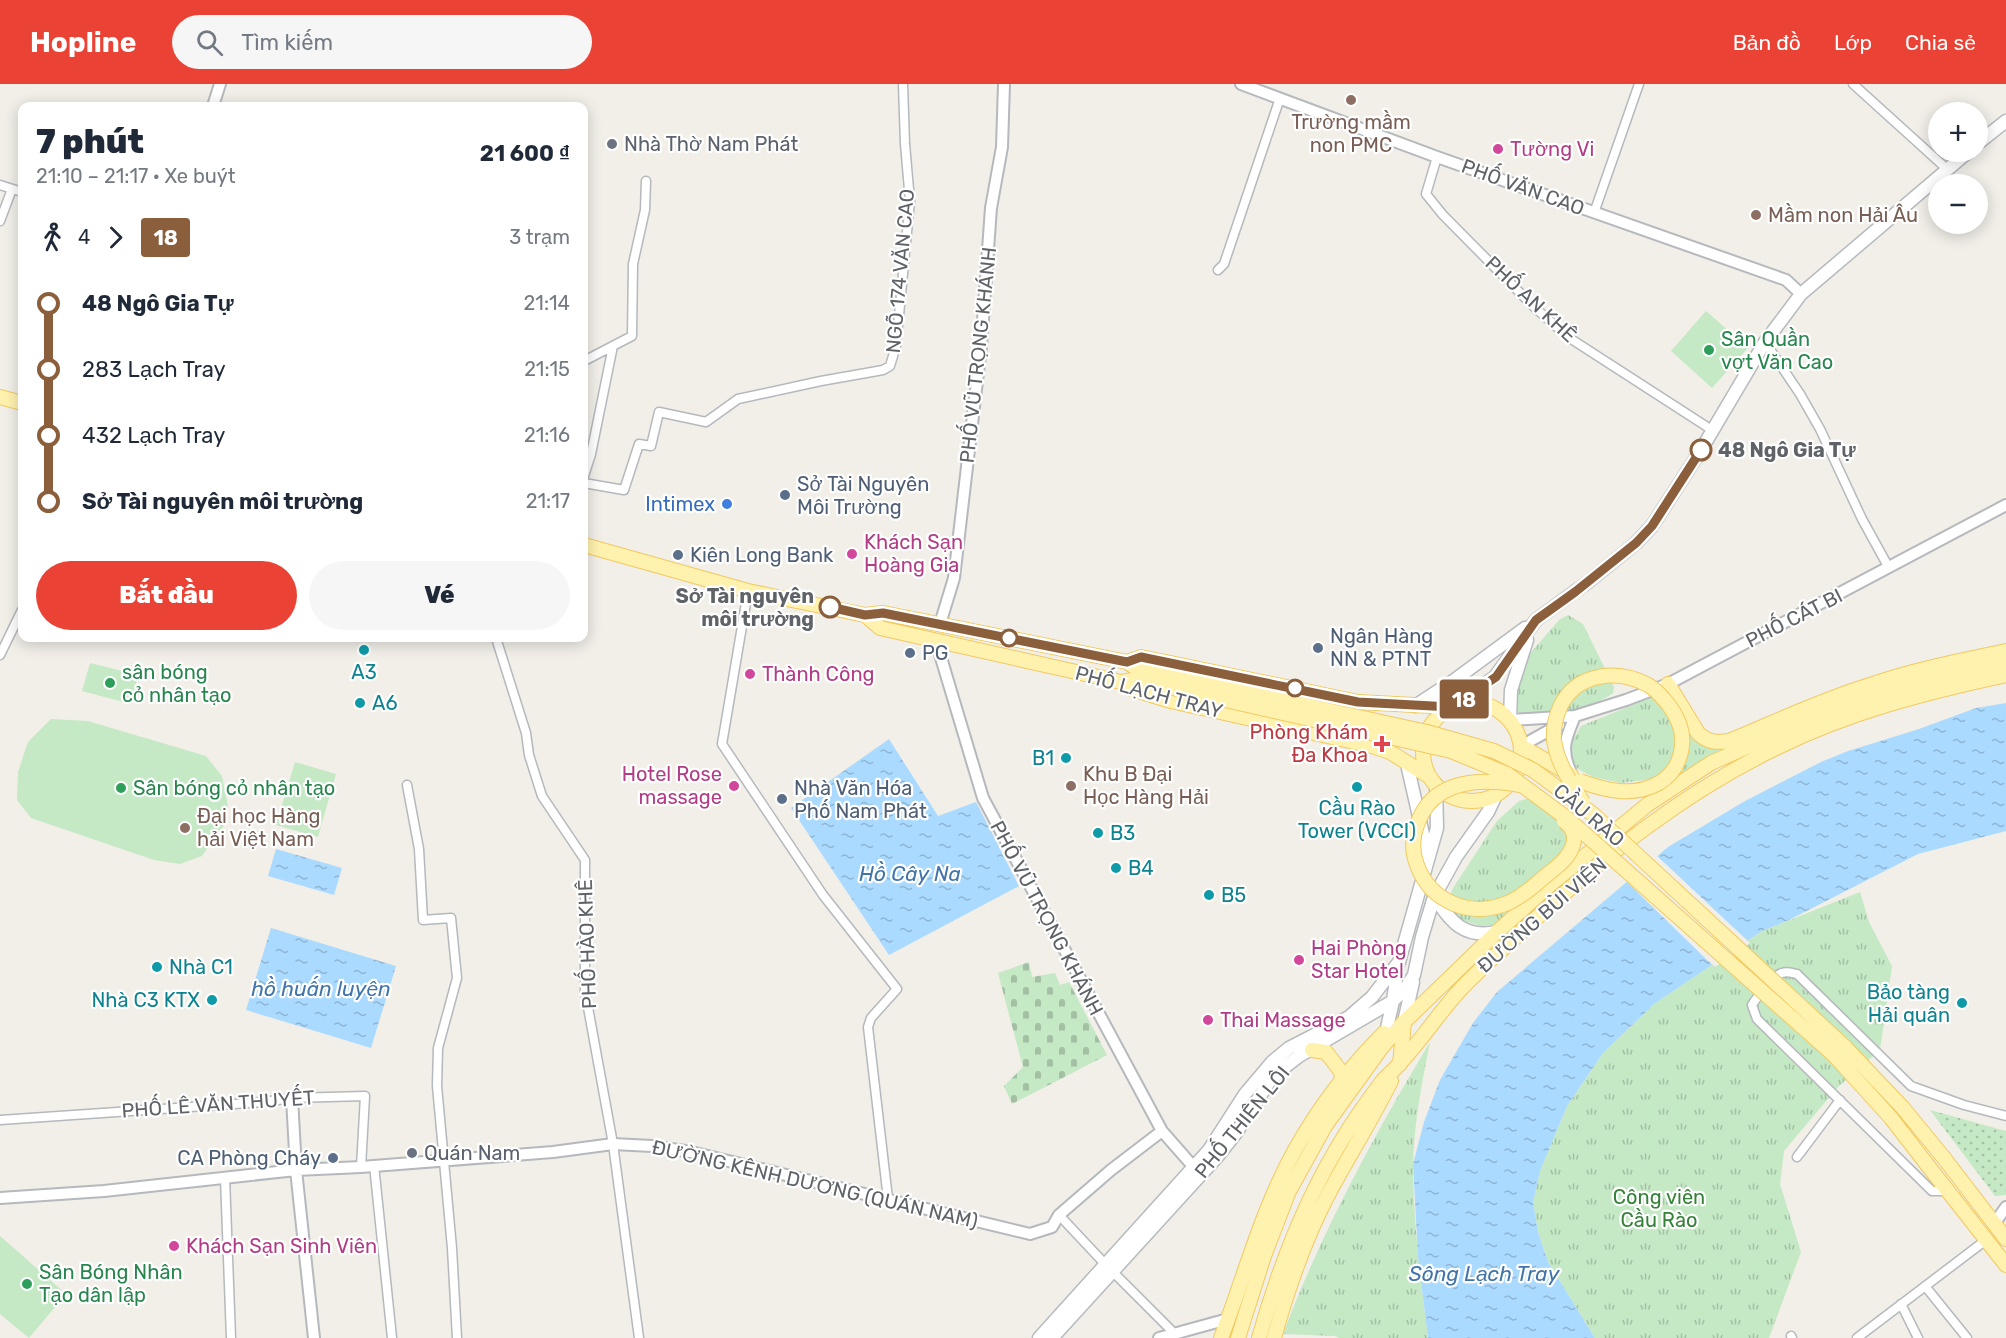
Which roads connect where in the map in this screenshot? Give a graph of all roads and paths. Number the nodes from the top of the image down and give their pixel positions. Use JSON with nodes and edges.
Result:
{"nodes":[{"id":1,"x":220,"y":84,"type":"edge"},
{"id":2,"x":903,"y":84,"type":"edge"},
{"id":3,"x":1004,"y":84,"type":"edge"},
{"id":4,"x":1241,"y":84,"type":"edge"},
{"id":5,"x":1640,"y":84,"type":"edge"},
{"id":6,"x":1852,"y":84,"type":"edge"},
{"id":7,"x":1280,"y":98,"type":"junction"},
{"id":8,"x":214,"y":102,"type":"edge"},
{"id":9,"x":2004,"y":126,"type":"edge"},
{"id":10,"x":1988,"y":137,"type":"edge"},
{"id":11,"x":1437,"y":157,"type":"junction"},
{"id":12,"x":1956,"y":162,"type":"edge"},
{"id":13,"x":1947,"y":169,"type":"junction"},
{"id":14,"x":646,"y":181,"type":"dead end"},
{"id":15,"x":0,"y":185,"type":"edge"},
{"id":16,"x":12,"y":189,"type":"junction"},
{"id":17,"x":18,"y":191,"type":"edge"},
{"id":18,"x":1594,"y":213,"type":"junction"},
{"id":19,"x":0,"y":221,"type":"edge"},
{"id":20,"x":1218,"y":270,"type":"dead end"},
{"id":21,"x":1801,"y":294,"type":"junction"},
{"id":22,"x":1765,"y":342,"type":"junction"},
{"id":23,"x":613,"y":346,"type":"junction"},
{"id":24,"x":588,"y":359,"type":"edge"},
{"id":25,"x":0,"y":397,"type":"edge"},
{"id":26,"x":18,"y":402,"type":"edge"},
{"id":27,"x":1712,"y":430,"type":"junction"},
{"id":28,"x":588,"y":463,"type":"edge"},
{"id":29,"x":588,"y":484,"type":"edge"},
{"id":30,"x":2006,"y":505,"type":"edge"},
{"id":31,"x":588,"y":546,"type":"edge"},
{"id":32,"x":1889,"y":568,"type":"junction"},
{"id":33,"x":748,"y":591,"type":"junction"},
{"id":34,"x":865,"y":615,"type":"junction"},
{"id":35,"x":18,"y":618,"type":"edge"},
{"id":36,"x":1536,"y":620,"type":"junction"},
{"id":37,"x":940,"y":624,"type":"junction"},
{"id":38,"x":936,"y":641,"type":"junction"},
{"id":39,"x":497,"y":642,"type":"edge"},
{"id":40,"x":2006,"y":651,"type":"edge"},
{"id":41,"x":0,"y":655,"type":"edge"},
{"id":42,"x":1127,"y":662,"type":"junction"},
{"id":43,"x":2006,"y":663,"type":"edge"},
{"id":44,"x":2006,"y":675,"type":"edge"},
{"id":45,"x":1166,"y":680,"type":"junction"},
{"id":46,"x":1120,"y":682,"type":"junction"},
{"id":47,"x":1668,"y":684,"type":"junction"},
{"id":48,"x":1385,"y":703,"type":"junction"},
{"id":49,"x":1415,"y":706,"type":"junction"},
{"id":50,"x":1451,"y":707,"type":"junction"},
{"id":51,"x":1818,"y":709,"type":"junction"},
{"id":52,"x":1575,"y":716,"type":"junction"},
{"id":53,"x":1510,"y":720,"type":"junction"},
{"id":54,"x":1372,"y":746,"type":"junction"},
{"id":55,"x":1521,"y":746,"type":"junction"},
{"id":56,"x":1407,"y":764,"type":"junction"},
{"id":57,"x":1577,"y":779,"type":"junction"},
{"id":58,"x":1433,"y":781,"type":"junction"},
{"id":59,"x":407,"y":785,"type":"dead end"},
{"id":60,"x":1522,"y":785,"type":"junction"},
{"id":61,"x":1498,"y":793,"type":"junction"},
{"id":62,"x":1587,"y":809,"type":"junction"},
{"id":63,"x":1428,"y":860,"type":"junction"},
{"id":64,"x":1434,"y":897,"type":"junction"},
{"id":65,"x":1497,"y":932,"type":"junction"},
{"id":66,"x":1399,"y":963,"type":"junction"},
{"id":67,"x":1414,"y":975,"type":"junction"},
{"id":68,"x":1393,"y":1001,"type":"junction"},
{"id":69,"x":1404,"y":1022,"type":"junction"},
{"id":70,"x":1385,"y":1032,"type":"junction"},
{"id":71,"x":1382,"y":1047,"type":"junction"},
{"id":72,"x":1312,"y":1050,"type":"junction"},
{"id":73,"x":1400,"y":1064,"type":"junction"},
{"id":74,"x":1341,"y":1081,"type":"junction"},
{"id":75,"x":292,"y":1098,"type":"junction"},
{"id":76,"x":1839,"y":1100,"type":"junction"},
{"id":77,"x":2006,"y":1116,"type":"edge"},
{"id":78,"x":0,"y":1120,"type":"edge"},
{"id":79,"x":1162,"y":1131,"type":"junction"},
{"id":80,"x":613,"y":1144,"type":"junction"},
{"id":81,"x":1797,"y":1157,"type":"dead end"},
{"id":82,"x":445,"y":1160,"type":"junction"},
{"id":83,"x":374,"y":1165,"type":"junction"},
{"id":84,"x":361,"y":1167,"type":"junction"},
{"id":85,"x":296,"y":1170,"type":"junction"},
{"id":86,"x":1197,"y":1170,"type":"junction"},
{"id":87,"x":225,"y":1178,"type":"junction"},
{"id":88,"x":1948,"y":1191,"type":"junction"},
{"id":89,"x":0,"y":1198,"type":"edge"},
{"id":90,"x":888,"y":1199,"type":"junction"},
{"id":91,"x":2006,"y":1207,"type":"edge"},
{"id":92,"x":1059,"y":1215,"type":"junction"},
{"id":93,"x":1994,"y":1224,"type":"junction"},
{"id":94,"x":2006,"y":1239,"type":"edge"},
{"id":95,"x":1986,"y":1240,"type":"junction"},
{"id":96,"x":2006,"y":1265,"type":"edge"},
{"id":97,"x":1108,"y":1268,"type":"junction"},
{"id":98,"x":1925,"y":1286,"type":"junction"},
{"id":99,"x":1901,"y":1304,"type":"junction"},
{"id":100,"x":1228,"y":1319,"type":"junction"},
{"id":101,"x":1174,"y":1333,"type":"junction"},
{"id":102,"x":231,"y":1338,"type":"edge"},
{"id":103,"x":314,"y":1338,"type":"edge"},
{"id":104,"x":392,"y":1338,"type":"edge"},
{"id":105,"x":457,"y":1338,"type":"edge"},
{"id":106,"x":639,"y":1338,"type":"edge"},
{"id":107,"x":1039,"y":1338,"type":"edge"},
{"id":108,"x":1052,"y":1338,"type":"edge"},
{"id":109,"x":1159,"y":1338,"type":"edge"},
{"id":110,"x":1221,"y":1338,"type":"edge"},
{"id":111,"x":1238,"y":1338,"type":"edge"},
{"id":112,"x":1259,"y":1338,"type":"edge"},
{"id":113,"x":1274,"y":1338,"type":"edge"},
{"id":114,"x":1857,"y":1338,"type":"edge"},
{"id":115,"x":1918,"y":1338,"type":"edge"},
{"id":116,"x":1967,"y":1338,"type":"edge"}],
"edges":[{"from":1,"to":8,"type":"street"},
{"from":2,"to":29,"type":"street","name":"NGÕ 174 VĂN CAO"},
{"from":3,"to":37,"type":"street","name":"PHỐ VŨ TRỌNG KHÁNH"},
{"from":4,"to":7,"type":"street","name":"PHỐ VĂN CAO"},
{"from":5,"to":18,"type":"street"},
{"from":6,"to":13,"type":"street"},
{"from":7,"to":11,"type":"street","name":"PHỐ VĂN CAO"},
{"from":7,"to":20,"type":"street"},
{"from":9,"to":10,"type":"main road"},
{"from":11,"to":18,"type":"street","name":"PHỐ VĂN CAO"},
{"from":11,"to":27,"type":"street","name":"PHỐ AN KHÊ"},
{"from":12,"to":13,"type":"main road"},
{"from":13,"to":21,"type":"main road"},
{"from":14,"to":23,"type":"street"},
{"from":15,"to":16,"type":"street"},
{"from":16,"to":17,"type":"street"},
{"from":16,"to":19,"type":"street"},
{"from":18,"to":21,"type":"street","name":"PHỐ VĂN CAO"},
{"from":21,"to":22,"type":"main road"},
{"from":22,"to":27,"type":"main road"},
{"from":22,"to":32,"type":"street"},
{"from":23,"to":24,"type":"street"},
{"from":23,"to":28,"type":"street"},
{"from":25,"to":26,"type":"main road"},
{"from":27,"to":36,"type":"main road"},
{"from":30,"to":32,"type":"street","name":"PHỐ CÁT BI"},
{"from":31,"to":33,"type":"main road","name":"PHỐ LẠCH TRAY"},
{"from":32,"to":47,"type":"street","name":"PHỐ CÁT BI"},
{"from":33,"to":34,"type":"main road","name":"PHỐ LẠCH TRAY"},
{"from":33,"to":90,"type":"street"},
{"from":34,"to":37,"type":"main road","name":"PHỐ LẠCH TRAY"},
{"from":34,"to":38,"type":"main road","name":"PHỐ LẠCH TRAY"},
{"from":35,"to":41,"type":"street"},
{"from":36,"to":49,"type":"main road"},
{"from":36,"to":50,"type":"main road"},
{"from":36,"to":53,"type":"main road"},
{"from":37,"to":42,"type":"main road","name":"PHỐ LẠCH TRAY"},
{"from":38,"to":46,"type":"main road","name":"PHỐ LẠCH TRAY"},
{"from":38,"to":79,"type":"street","name":"PHỐ VŨ TRỌNG KHÁNH"},
{"from":39,"to":80,"type":"street","name":"PHỐ HÀO KHÊ"},
{"from":40,"to":51,"type":"main road","name":"ĐƯỜNG BÙI VIỆN"},
{"from":42,"to":45,"type":"main road","name":"CẦU RÀO"},
{"from":42,"to":48,"type":"main road","name":"PHỐ LẠCH TRAY"},
{"from":43,"to":51,"type":"main road","name":"ĐƯỜNG BÙI VIỆN"},
{"from":44,"to":73,"type":"main road","name":"ĐƯỜNG BÙI VIỆN"},
{"from":45,"to":46,"type":"main road","name":"CẦU RÀO"},
{"from":45,"to":60,"type":"main road","name":"CẦU RÀO","bridge":true},
{"from":45,"to":62,"type":"main road","name":"CẦU RÀO","bridge":true},
{"from":46,"to":54,"type":"main road","name":"PHỐ LẠCH TRAY"},
{"from":47,"to":51,"type":"main road","name":"ĐƯỜNG BÙI VIỆN"},
{"from":47,"to":52,"type":"street","name":"PHỐ CÁT BI"},
{"from":48,"to":49,"type":"main road","name":"PHỐ LẠCH TRAY"},
{"from":48,"to":54,"type":"main road"},
{"from":49,"to":50,"type":"main road","name":"PHỐ LẠCH TRAY"},
{"from":50,"to":53,"type":"main road"},
{"from":50,"to":58,"type":"main road"},
{"from":51,"to":65,"type":"main road","name":"ĐƯỜNG BÙI VIỆN"},
{"from":52,"to":53,"type":"street","name":"PHỐ CÁT BI"},
{"from":52,"to":55,"type":"street","name":"PHỐ CÁT BI"},
{"from":52,"to":57,"type":"street"},
{"from":53,"to":55,"type":"main road"},
{"from":54,"to":56,"type":"main road","name":"PHỐ LẠCH TRAY"},
{"from":55,"to":57,"type":"main road"},
{"from":55,"to":61,"type":"main road"},
{"from":56,"to":58,"type":"main road","name":"PHỐ LẠCH TRAY"},
{"from":56,"to":63,"type":"main road"},
{"from":57,"to":62,"type":"main road","bridge":true},
{"from":58,"to":61,"type":"main road"},
{"from":58,"to":63,"type":"main road","name":"PHỐ THIÊN LÔI"},
{"from":59,"to":82,"type":"street"},
{"from":60,"to":61,"type":"main road","bridge":true},
{"from":60,"to":88,"type":"main road","name":"CẦU RÀO","bridge":true},
{"from":61,"to":64,"type":"main road","name":"PHỐ THIÊN LÔI"},
{"from":62,"to":93,"type":"main road","name":"CẦU RÀO","bridge":true},
{"from":63,"to":66,"type":"main road","name":"PHỐ THIÊN LÔI"},
{"from":64,"to":65,"type":"main road"},
{"from":64,"to":67,"type":"main road","name":"PHỐ THIÊN LÔI"},
{"from":65,"to":69,"type":"main road","name":"ĐƯỜNG BÙI VIỆN"},
{"from":66,"to":68,"type":"main road"},
{"from":66,"to":86,"type":"main road","name":"PHỐ THIÊN LÔI"},
{"from":67,"to":68,"type":"main road","name":"PHỐ THIÊN LÔI"},
{"from":67,"to":69,"type":"main road"},
{"from":68,"to":70,"type":"main road"},
{"from":68,"to":72,"type":"main road","name":"PHỐ THIÊN LÔI"},
{"from":69,"to":70,"type":"main road","name":"ĐƯỜNG BÙI VIỆN"},
{"from":69,"to":71,"type":"main road","name":"ĐƯỜNG BÙI VIỆN"},
{"from":69,"to":73,"type":"main road"},
{"from":70,"to":71,"type":"main road"},
{"from":70,"to":74,"type":"main road","name":"ĐƯỜNG BÙI VIỆN"},
{"from":71,"to":111,"type":"main road","name":"ĐƯỜNG BÙI VIỆN"},
{"from":72,"to":74,"type":"main road"},
{"from":72,"to":86,"type":"main road","name":"PHỐ THIÊN LÔI"},
{"from":73,"to":112,"type":"main road","name":"ĐƯỜNG BÙI VIỆN"},
{"from":73,"to":113,"type":"main road","name":"ĐƯỜNG BÙI VIỆN"},
{"from":74,"to":100,"type":"main road","name":"ĐƯỜNG BÙI VIỆN"},
{"from":75,"to":78,"type":"street","name":"PHỐ LÊ VĂN THUYẾT"},
{"from":75,"to":84,"type":"street","name":"PHỐ LÊ VĂN THUYẾT"},
{"from":75,"to":85,"type":"street"},
{"from":76,"to":77,"type":"street"},
{"from":76,"to":81,"type":"street"},
{"from":76,"to":88,"type":"street"},
{"from":79,"to":86,"type":"street","name":"PHỐ VŨ TRỌNG KHÁNH"},
{"from":79,"to":92,"type":"street","name":"ĐƯỜNG KÊNH DƯƠNG (QUÁN NAM)"},
{"from":80,"to":82,"type":"street","name":"ĐƯỜNG KÊNH DƯƠNG (QUÁN NAM)"},
{"from":80,"to":90,"type":"street","name":"ĐƯỜNG KÊNH DƯƠNG (QUÁN NAM)"},
{"from":80,"to":106,"type":"street","name":"PHỐ HÀO KHÊ"},
{"from":82,"to":83,"type":"street","name":"ĐƯỜNG KÊNH DƯƠNG (QUÁN NAM)"},
{"from":82,"to":105,"type":"street"},
{"from":83,"to":84,"type":"street","name":"ĐƯỜNG KÊNH DƯƠNG (QUÁN NAM)"},
{"from":83,"to":104,"type":"street"},
{"from":84,"to":85,"type":"street","name":"ĐƯỜNG KÊNH DƯƠNG (QUÁN NAM)"},
{"from":85,"to":87,"type":"street","name":"ĐƯỜNG KÊNH DƯƠNG (QUÁN NAM)"},
{"from":85,"to":103,"type":"street"},
{"from":86,"to":97,"type":"main road","name":"PHỐ THIÊN LÔI"},
{"from":87,"to":89,"type":"street","name":"ĐƯỜNG KÊNH DƯƠNG (QUÁN NAM)"},
{"from":87,"to":102,"type":"street"},
{"from":88,"to":95,"type":"main road","name":"CẦU RÀO"},
{"from":90,"to":92,"type":"street","name":"ĐƯỜNG KÊNH DƯƠNG (QUÁN NAM)"},
{"from":91,"to":93,"type":"street"},
{"from":92,"to":97,"type":"street"},
{"from":93,"to":94,"type":"main road","name":"CẦU RÀO"},
{"from":95,"to":96,"type":"main road","name":"CẦU RÀO"},
{"from":95,"to":98,"type":"street"},
{"from":97,"to":101,"type":"street"},
{"from":97,"to":107,"type":"main road","name":"PHỐ THIÊN LÔI"},
{"from":97,"to":108,"type":"main road","name":"PHỐ THIÊN LÔI"},
{"from":98,"to":99,"type":"street"},
{"from":98,"to":116,"type":"street"},
{"from":99,"to":114,"type":"street"},
{"from":99,"to":115,"type":"street"},
{"from":100,"to":101,"type":"street"},
{"from":100,"to":110,"type":"main road","name":"ĐƯỜNG BÙI VIỆN"},
{"from":101,"to":109,"type":"street"}]}
